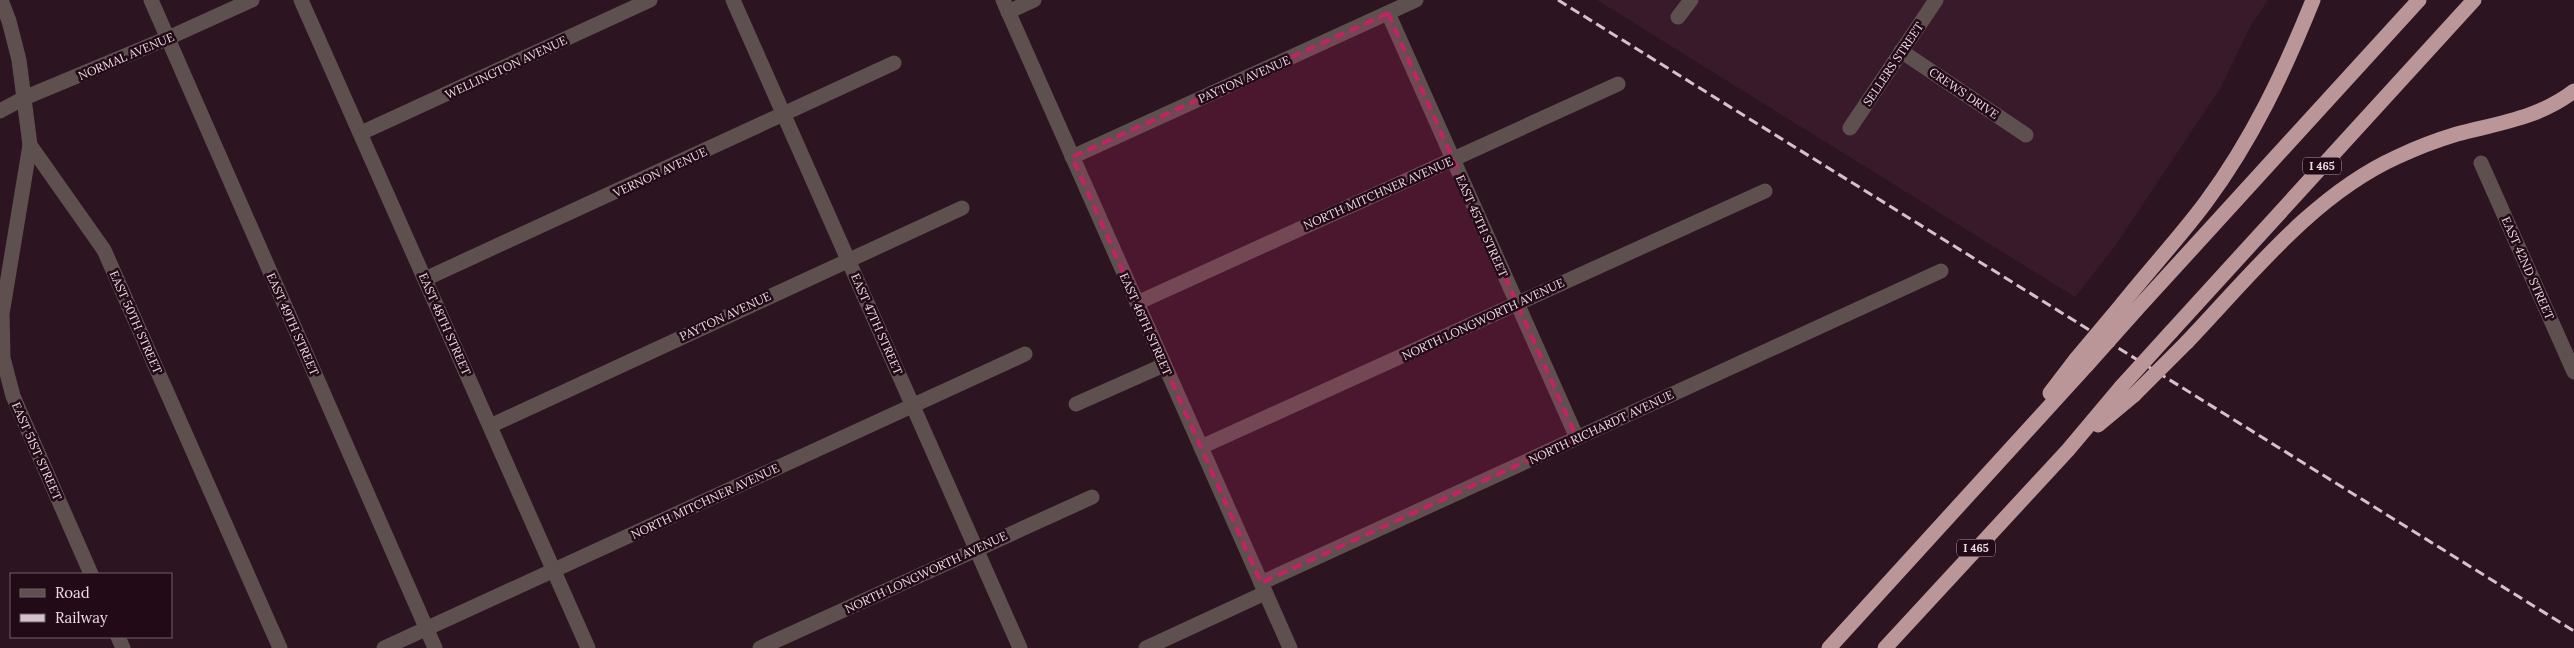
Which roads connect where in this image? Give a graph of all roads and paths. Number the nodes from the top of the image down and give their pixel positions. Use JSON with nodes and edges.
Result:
{"nodes":[{"id":1,"x":1,"y":0,"type":"edge"},
{"id":2,"x":151,"y":0,"type":"edge"},
{"id":3,"x":252,"y":0,"type":"edge"},
{"id":4,"x":302,"y":0,"type":"edge"},
{"id":5,"x":650,"y":0,"type":"edge"},
{"id":6,"x":733,"y":0,"type":"edge"},
{"id":7,"x":1034,"y":0,"type":"edge"},
{"id":8,"x":1416,"y":0,"type":"edge"},
{"id":9,"x":1691,"y":0,"type":"edge"},
{"id":10,"x":1936,"y":0,"type":"edge"},
{"id":11,"x":2313,"y":0,"type":"edge"},
{"id":12,"x":2419,"y":0,"type":"edge"},
{"id":13,"x":2474,"y":0,"type":"edge"},
{"id":14,"x":1006,"y":6,"type":"edge"},
{"id":15,"x":1388,"y":13,"type":"junction"},
{"id":16,"x":1678,"y":18,"type":"dead end"},
{"id":17,"x":168,"y":38,"type":"junction"},
{"id":18,"x":1901,"y":51,"type":"junction"},
{"id":19,"x":894,"y":63,"type":"dead end"},
{"id":20,"x":1618,"y":84,"type":"dead end"},
{"id":21,"x":2574,"y":91,"type":"edge"},
{"id":22,"x":24,"y":98,"type":"junction"},
{"id":23,"x":0,"y":111,"type":"edge"},
{"id":24,"x":784,"y":115,"type":"junction"},
{"id":25,"x":1850,"y":128,"type":"dead end"},
{"id":26,"x":361,"y":133,"type":"junction"},
{"id":27,"x":2026,"y":135,"type":"dead end"},
{"id":28,"x":30,"y":145,"type":"junction"},
{"id":29,"x":1072,"y":157,"type":"junction"},
{"id":30,"x":1453,"y":159,"type":"junction"},
{"id":31,"x":2481,"y":163,"type":"dead end"},
{"id":32,"x":1765,"y":191,"type":"dead end"},
{"id":33,"x":962,"y":208,"type":"dead end"},
{"id":34,"x":848,"y":259,"type":"junction"},
{"id":35,"x":1941,"y":271,"type":"dead end"},
{"id":36,"x":425,"y":279,"type":"junction"},
{"id":37,"x":1137,"y":303,"type":"junction"},
{"id":38,"x":1517,"y":303,"type":"junction"},
{"id":39,"x":2130,"y":307,"type":"junction"},
{"id":40,"x":1025,"y":354,"type":"dead end"},
{"id":41,"x":1164,"y":365,"type":"junction"},
{"id":42,"x":2574,"y":371,"type":"edge"},
{"id":43,"x":2128,"y":391,"type":"junction"},
{"id":44,"x":1076,"y":404,"type":"dead end"},
{"id":45,"x":912,"y":405,"type":"junction"},
{"id":46,"x":490,"y":426,"type":"junction"},
{"id":47,"x":1577,"y":438,"type":"junction"},
{"id":48,"x":1201,"y":448,"type":"junction"},
{"id":49,"x":1092,"y":497,"type":"dead end"},
{"id":50,"x":976,"y":548,"type":"junction"},
{"id":51,"x":554,"y":571,"type":"junction"},
{"id":52,"x":91,"y":573,"type":"edge"},
{"id":53,"x":1263,"y":588,"type":"junction"},
{"id":54,"x":427,"y":629,"type":"junction"},
{"id":55,"x":280,"y":648,"type":"edge"},
{"id":56,"x":384,"y":648,"type":"edge"},
{"id":57,"x":435,"y":648,"type":"edge"},
{"id":58,"x":588,"y":648,"type":"edge"},
{"id":59,"x":760,"y":648,"type":"edge"},
{"id":60,"x":1020,"y":648,"type":"edge"},
{"id":61,"x":1146,"y":648,"type":"edge"},
{"id":62,"x":1290,"y":648,"type":"edge"},
{"id":63,"x":1829,"y":648,"type":"edge"},
{"id":64,"x":1885,"y":648,"type":"edge"}],
"edges":[{"from":1,"to":22,"type":"street","name":"EAST 50TH STREET"},
{"from":2,"to":17,"type":"street","name":"EAST 49TH STREET"},
{"from":3,"to":17,"type":"street","name":"NORMAL AVENUE"},
{"from":4,"to":26,"type":"street","name":"EAST 48TH STREET"},
{"from":5,"to":26,"type":"street","name":"WELLINGTON AVENUE"},
{"from":6,"to":24,"type":"street","name":"EAST 47TH STREET"},
{"from":7,"to":14,"type":"street"},
{"from":8,"to":15,"type":"street","name":"PAYTON AVENUE"},
{"from":9,"to":16,"type":"street"},
{"from":10,"to":18,"type":"street","name":"SELLERS STREET"},
{"from":11,"to":39,"type":"highway"},
{"from":12,"to":39,"type":"highway"},
{"from":13,"to":43,"type":"highway","number":"I 465","bridge":true},
{"from":14,"to":29,"type":"street","name":"EAST 46TH STREET"},
{"from":15,"to":29,"type":"street","name":"PAYTON AVENUE"},
{"from":15,"to":30,"type":"street","name":"EAST 45TH STREET"},
{"from":17,"to":22,"type":"street","name":"NORMAL AVENUE"},
{"from":17,"to":54,"type":"street","name":"EAST 49TH STREET"},
{"from":18,"to":25,"type":"street","name":"SELLERS STREET"},
{"from":18,"to":27,"type":"street","name":"CREWS DRIVE"},
{"from":19,"to":24,"type":"street","name":"VERNON AVENUE"},
{"from":20,"to":30,"type":"street","name":"NORTH MITCHNER AVENUE"},
{"from":21,"to":43,"type":"highway","bridge":true},
{"from":22,"to":23,"type":"street","name":"NORMAL AVENUE"},
{"from":22,"to":28,"type":"street","name":"EAST 50TH STREET"},
{"from":24,"to":34,"type":"street","name":"EAST 47TH STREET"},
{"from":24,"to":36,"type":"street","name":"VERNON AVENUE"},
{"from":26,"to":36,"type":"street","name":"EAST 48TH STREET"},
{"from":28,"to":52,"type":"street","name":"EAST 51ST STREET"},
{"from":28,"to":55,"type":"street","name":"EAST 50TH STREET"},
{"from":29,"to":37,"type":"street","name":"EAST 46TH STREET"},
{"from":30,"to":37,"type":"street","name":"NORTH MITCHNER AVENUE"},
{"from":30,"to":38,"type":"street","name":"EAST 45TH STREET"},
{"from":31,"to":42,"type":"street","name":"EAST 42ND STREET"},
{"from":32,"to":38,"type":"street","name":"NORTH LONGWORTH AVENUE"},
{"from":33,"to":34,"type":"street","name":"PAYTON AVENUE"},
{"from":34,"to":45,"type":"street","name":"EAST 47TH STREET"},
{"from":34,"to":46,"type":"street","name":"PAYTON AVENUE"},
{"from":35,"to":47,"type":"street","name":"NORTH RICHARDT AVENUE"},
{"from":36,"to":46,"type":"street","name":"EAST 48TH STREET"},
{"from":37,"to":41,"type":"street","name":"EAST 46TH STREET"},
{"from":38,"to":47,"type":"street","name":"EAST 45TH STREET"},
{"from":38,"to":48,"type":"street","name":"NORTH LONGWORTH AVENUE"},
{"from":39,"to":63,"type":"highway","bridge":true},
{"from":40,"to":45,"type":"street","name":"NORTH MITCHNER AVENUE"},
{"from":41,"to":44,"type":"street"},
{"from":41,"to":48,"type":"street","name":"EAST 46TH STREET"},
{"from":43,"to":64,"type":"highway","number":"I 465"},
{"from":45,"to":50,"type":"street","name":"EAST 47TH STREET"},
{"from":45,"to":51,"type":"street","name":"NORTH MITCHNER AVENUE"},
{"from":46,"to":51,"type":"street","name":"EAST 48TH STREET"},
{"from":47,"to":53,"type":"street","name":"NORTH RICHARDT AVENUE"},
{"from":48,"to":53,"type":"street","name":"EAST 46TH STREET"},
{"from":49,"to":50,"type":"street","name":"NORTH LONGWORTH AVENUE"},
{"from":50,"to":59,"type":"street","name":"NORTH LONGWORTH AVENUE"},
{"from":50,"to":60,"type":"street","name":"EAST 47TH STREET"},
{"from":51,"to":54,"type":"street","name":"NORTH MITCHNER AVENUE"},
{"from":51,"to":58,"type":"street","name":"EAST 48TH STREET"},
{"from":53,"to":61,"type":"street","name":"NORTH RICHARDT AVENUE"},
{"from":53,"to":62,"type":"street","name":"EAST 46TH STREET"},
{"from":54,"to":56,"type":"street","name":"NORTH MITCHNER AVENUE"},
{"from":54,"to":57,"type":"street","name":"EAST 49TH STREET"}]}
